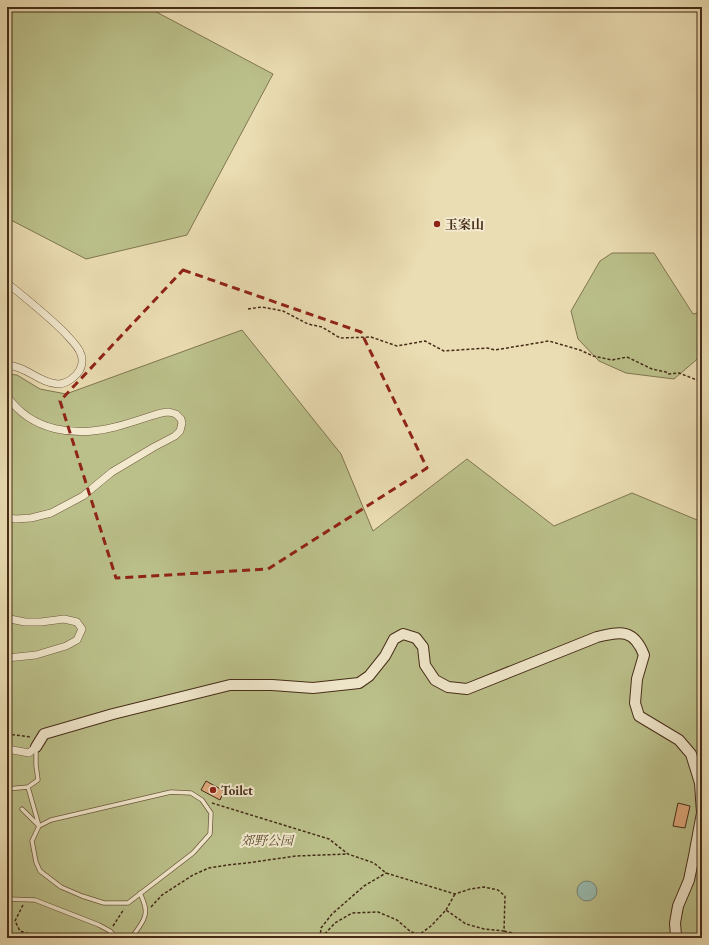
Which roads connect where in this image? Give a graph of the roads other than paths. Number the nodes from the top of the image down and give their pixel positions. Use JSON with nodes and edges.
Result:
{"nodes":[{"id":1,"x":7,"y":283,"type":"edge"},
{"id":2,"x":7,"y":365,"type":"edge"},
{"id":3,"x":7,"y":396,"type":"edge"},
{"id":4,"x":7,"y":518,"type":"edge"},
{"id":5,"x":7,"y":618,"type":"edge"},
{"id":6,"x":7,"y":658,"type":"edge"},
{"id":7,"x":36,"y":747,"type":"junction"},
{"id":8,"x":7,"y":749,"type":"edge"},
{"id":9,"x":28,"y":787,"type":"junction"},
{"id":10,"x":7,"y":789,"type":"edge"},
{"id":11,"x":22,"y":809,"type":"dead end"},
{"id":12,"x":38,"y":826,"type":"junction"},
{"id":13,"x":140,"y":893,"type":"junction"},
{"id":14,"x":7,"y":899,"type":"edge"},
{"id":15,"x":116,"y":938,"type":"edge"},
{"id":16,"x":131,"y":938,"type":"edge"},
{"id":17,"x":677,"y":938,"type":"edge"}],
"edges":[{"from":1,"to":2,"type":"street"},
{"from":3,"to":4,"type":"street"},
{"from":5,"to":6,"type":"street"},
{"from":7,"to":8,"type":"street"},
{"from":7,"to":9,"type":"lane"},
{"from":7,"to":17,"type":"street"},
{"from":9,"to":10,"type":"lane"},
{"from":9,"to":12,"type":"lane"},
{"from":11,"to":12,"type":"lane"},
{"from":12,"to":13,"type":"lane"},
{"from":12,"to":13,"type":"lane"},
{"from":13,"to":16,"type":"lane"},
{"from":14,"to":15,"type":"lane"}]}
